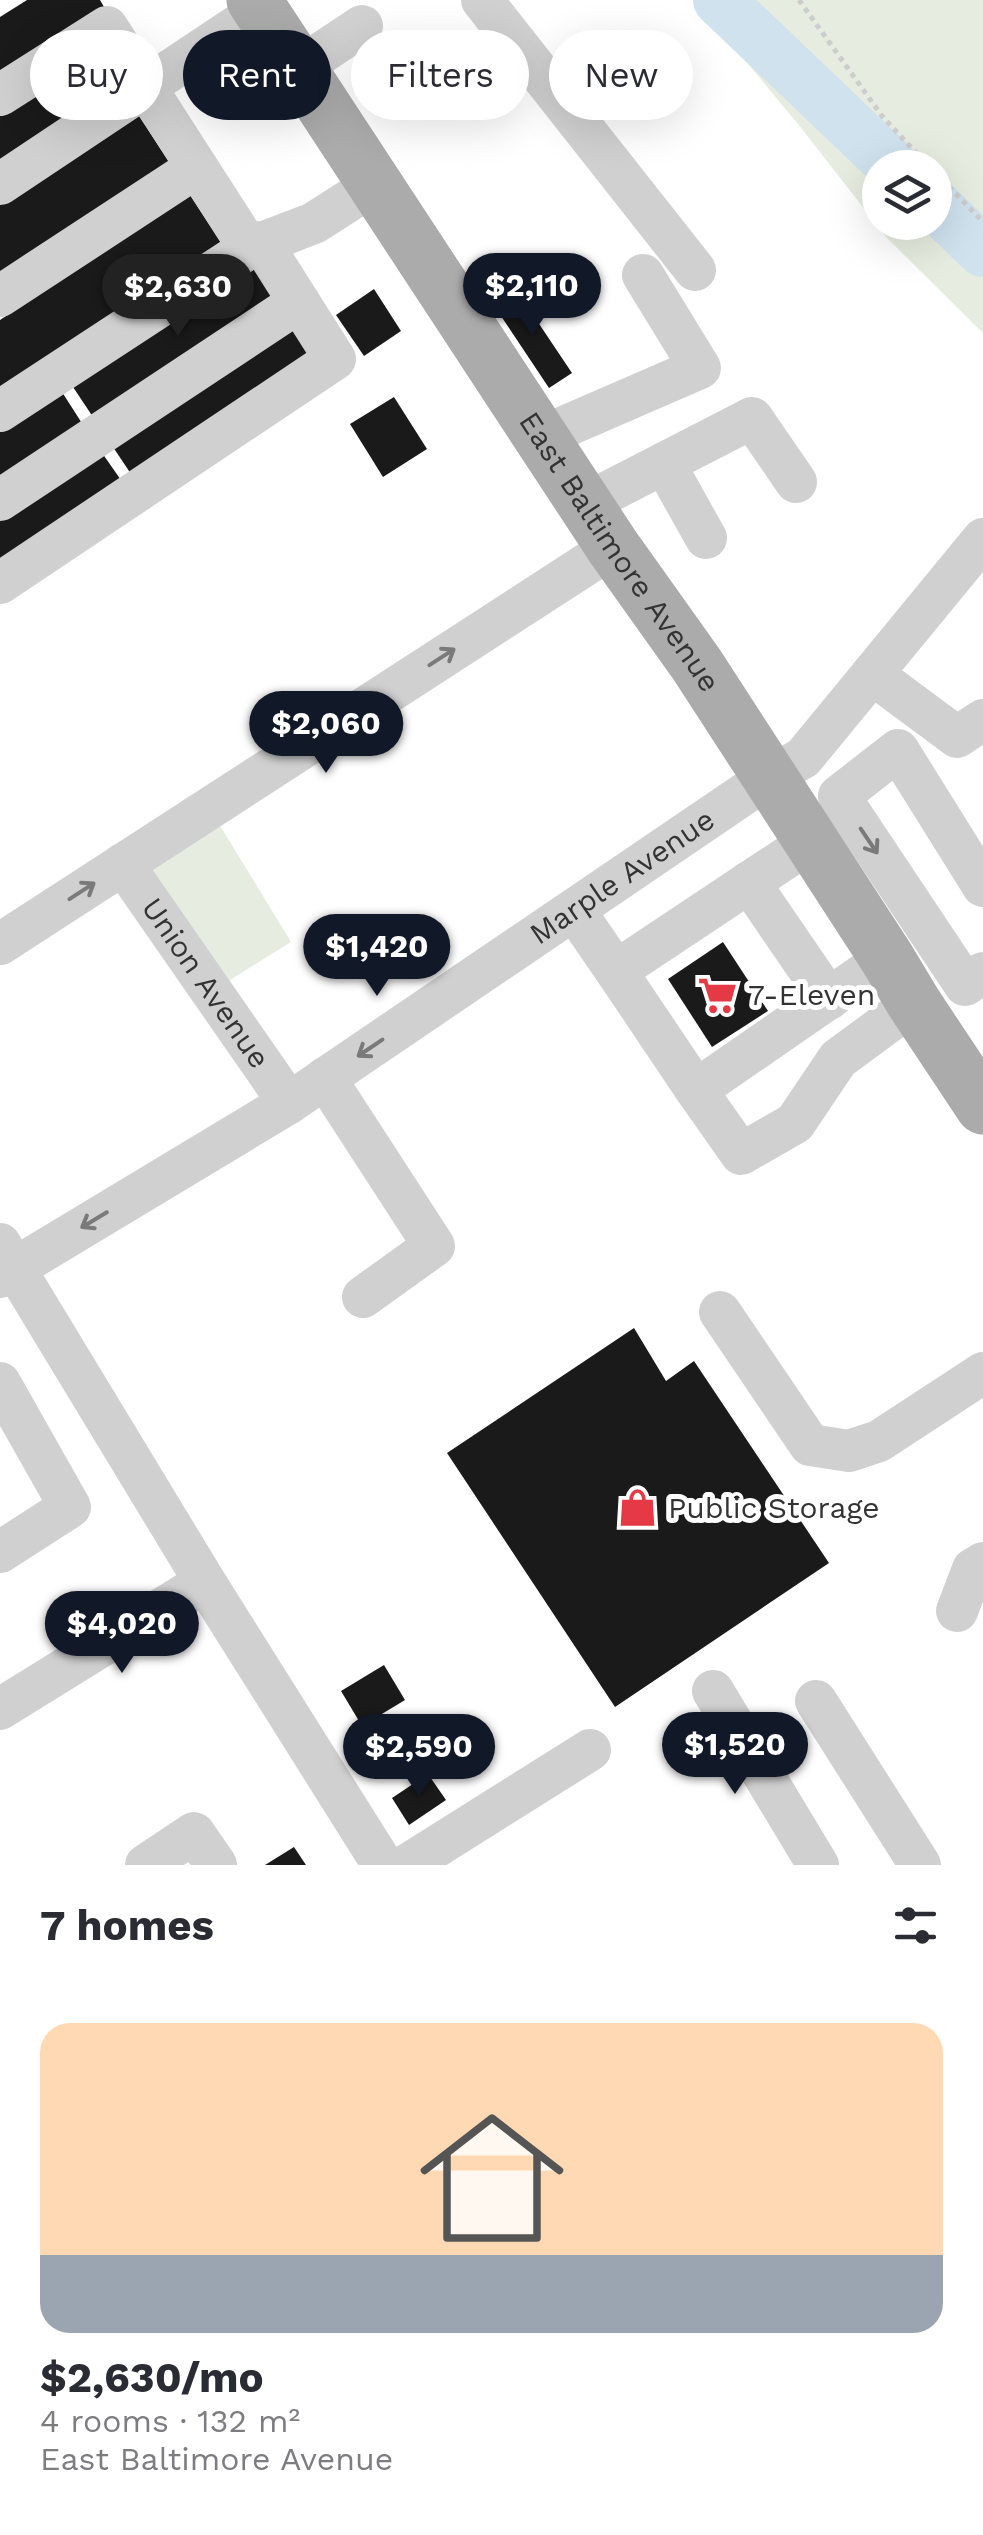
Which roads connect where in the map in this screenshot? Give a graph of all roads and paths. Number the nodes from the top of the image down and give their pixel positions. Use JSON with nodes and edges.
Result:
{"nodes":[{"id":1,"x":482,"y":0,"type":"edge"},
{"id":2,"x":799,"y":0,"type":"edge"},
{"id":3,"x":258,"y":5,"type":"edge"},
{"id":4,"x":362,"y":26,"type":"dead end"},
{"id":5,"x":274,"y":30,"type":"edge"},
{"id":6,"x":331,"y":47,"type":"edge"},
{"id":7,"x":163,"y":75,"type":"edge"},
{"id":8,"x":30,"y":76,"type":"edge"},
{"id":9,"x":0,"y":95,"type":"edge"},
{"id":10,"x":163,"y":115,"type":"edge"},
{"id":11,"x":331,"y":117,"type":"edge"},
{"id":12,"x":97,"y":120,"type":"edge"},
{"id":13,"x":914,"y":150,"type":"edge"},
{"id":14,"x":196,"y":167,"type":"junction"},
{"id":15,"x":0,"y":184,"type":"edge"},
{"id":16,"x":375,"y":184,"type":"junction"},
{"id":17,"x":952,"y":190,"type":"edge"},
{"id":18,"x":983,"y":222,"type":"edge"},
{"id":19,"x":255,"y":245,"type":"junction"},
{"id":20,"x":695,"y":270,"type":"dead end"},
{"id":21,"x":643,"y":275,"type":"dead end"},
{"id":22,"x":0,"y":296,"type":"edge"},
{"id":23,"x":299,"y":302,"type":"junction"},
{"id":24,"x":0,"y":411,"type":"edge"},
{"id":25,"x":541,"y":437,"type":"junction"},
{"id":26,"x":664,"y":463,"type":"junction"},
{"id":27,"x":796,"y":482,"type":"dead end"},
{"id":28,"x":0,"y":500,"type":"edge"},
{"id":29,"x":599,"y":525,"type":"junction"},
{"id":30,"x":706,"y":538,"type":"dead end"},
{"id":31,"x":983,"y":540,"type":"edge"},
{"id":32,"x":0,"y":584,"type":"edge"},
{"id":33,"x":872,"y":674,"type":"junction"},
{"id":34,"x":843,"y":709,"type":"junction"},
{"id":35,"x":983,"y":720,"type":"edge"},
{"id":36,"x":873,"y":769,"type":"junction"},
{"id":37,"x":769,"y":777,"type":"junction"},
{"id":38,"x":810,"y":842,"type":"junction"},
{"id":39,"x":123,"y":864,"type":"junction"},
{"id":40,"x":749,"y":882,"type":"junction"},
{"id":41,"x":983,"y":886,"type":"edge"},
{"id":42,"x":574,"y":910,"type":"junction"},
{"id":43,"x":0,"y":944,"type":"edge"},
{"id":44,"x":616,"y":971,"type":"junction"},
{"id":45,"x":983,"y":973,"type":"edge"},
{"id":46,"x":900,"y":981,"type":"junction"},
{"id":47,"x":828,"y":999,"type":"junction"},
{"id":48,"x":326,"y":1078,"type":"junction"},
{"id":49,"x":696,"y":1090,"type":"junction"},
{"id":50,"x":289,"y":1103,"type":"junction"},
{"id":51,"x":983,"y":1106,"type":"edge"},
{"id":52,"x":5,"y":1262,"type":"edge"},
{"id":53,"x":363,"y":1298,"type":"dead end"},
{"id":54,"x":720,"y":1312,"type":"dead end"},
{"id":55,"x":983,"y":1373,"type":"edge"},
{"id":56,"x":0,"y":1383,"type":"edge"},
{"id":57,"x":0,"y":1552,"type":"edge"},
{"id":58,"x":205,"y":1582,"type":"junction"},
{"id":59,"x":713,"y":1691,"type":"dead end"},
{"id":60,"x":816,"y":1701,"type":"dead end"},
{"id":61,"x":0,"y":1709,"type":"edge"},
{"id":62,"x":590,"y":1750,"type":"dead end"},
{"id":63,"x":146,"y":1865,"type":"edge"},
{"id":64,"x":216,"y":1865,"type":"edge"},
{"id":65,"x":383,"y":1865,"type":"edge"},
{"id":66,"x":407,"y":1865,"type":"edge"},
{"id":67,"x":818,"y":1865,"type":"edge"},
{"id":68,"x":920,"y":1865,"type":"edge"}],
"edges":[{"from":1,"to":20,"type":"street"},
{"from":2,"to":13,"type":"path"},
{"from":3,"to":5,"type":"main road","name":"East Baltimore Avenue"},
{"from":3,"to":7,"type":"street"},
{"from":4,"to":6,"type":"street"},
{"from":8,"to":9,"type":"street"},
{"from":10,"to":14,"type":"street"},
{"from":11,"to":16,"type":"main road","name":"East Baltimore Avenue"},
{"from":12,"to":15,"type":"street"},
{"from":14,"to":19,"type":"street"},
{"from":14,"to":22,"type":"street"},
{"from":16,"to":19,"type":"street"},
{"from":16,"to":25,"type":"main road","name":"East Baltimore Avenue"},
{"from":17,"to":18,"type":"path"},
{"from":19,"to":23,"type":"street"},
{"from":19,"to":24,"type":"street"},
{"from":21,"to":25,"type":"street"},
{"from":23,"to":28,"type":"street"},
{"from":23,"to":32,"type":"street"},
{"from":25,"to":29,"type":"main road","name":"East Baltimore Avenue"},
{"from":26,"to":27,"type":"street"},
{"from":26,"to":29,"type":"street"},
{"from":26,"to":30,"type":"street"},
{"from":29,"to":37,"type":"main road","name":"East Baltimore Avenue"},
{"from":39,"to":29,"type":"street","one_way":true},
{"from":31,"to":33,"type":"street","name":"Marple Avenue"},
{"from":33,"to":34,"type":"street","name":"Marple Avenue"},
{"from":33,"to":35,"type":"street"},
{"from":34,"to":36,"type":"street"},
{"from":34,"to":37,"type":"street","name":"Marple Avenue"},
{"from":36,"to":41,"type":"street"},
{"from":36,"to":45,"type":"street","one_way":true},
{"from":37,"to":38,"type":"main road","name":"East Baltimore Avenue"},
{"from":37,"to":42,"type":"street","name":"Marple Avenue"},
{"from":38,"to":40,"type":"street"},
{"from":38,"to":46,"type":"main road","name":"East Baltimore Avenue"},
{"from":43,"to":39,"type":"street","one_way":true},
{"from":39,"to":50,"type":"street","name":"Union Avenue"},
{"from":40,"to":44,"type":"street"},
{"from":40,"to":47,"type":"street"},
{"from":42,"to":44,"type":"street"},
{"from":42,"to":48,"type":"street","name":"Marple Avenue","one_way":true},
{"from":44,"to":49,"type":"street"},
{"from":46,"to":47,"type":"street"},
{"from":46,"to":49,"type":"street"},
{"from":46,"to":51,"type":"main road","name":"East Baltimore Avenue"},
{"from":47,"to":49,"type":"street"},
{"from":48,"to":50,"type":"street","name":"Marple Avenue"},
{"from":48,"to":53,"type":"street"},
{"from":50,"to":52,"type":"street","name":"Marple Avenue","one_way":true},
{"from":52,"to":58,"type":"street"},
{"from":54,"to":55,"type":"street"},
{"from":56,"to":57,"type":"street"},
{"from":58,"to":61,"type":"street"},
{"from":58,"to":65,"type":"street"},
{"from":59,"to":67,"type":"street"},
{"from":60,"to":68,"type":"street"},
{"from":62,"to":66,"type":"street"},
{"from":63,"to":64,"type":"street"}]}
